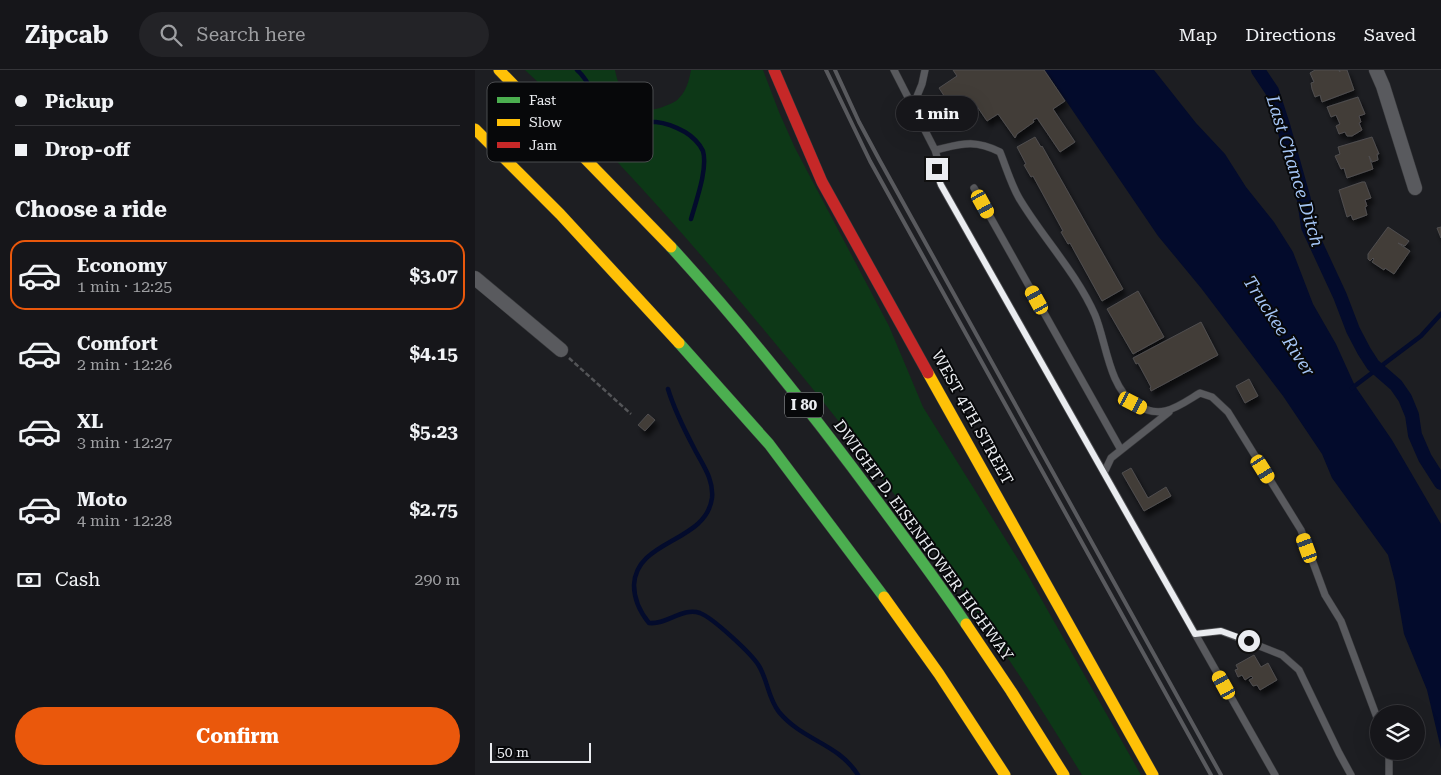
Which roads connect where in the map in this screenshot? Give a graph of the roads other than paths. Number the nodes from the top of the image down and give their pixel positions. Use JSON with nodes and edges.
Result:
{"nodes":[{"id":1,"x":499,"y":70,"type":"edge"},
{"id":2,"x":774,"y":70,"type":"edge"},
{"id":3,"x":894,"y":70,"type":"edge"},
{"id":4,"x":925,"y":70,"type":"edge"},
{"id":5,"x":1376,"y":70,"type":"edge"},
{"id":6,"x":511,"y":82,"type":"edge"},
{"id":7,"x":913,"y":106,"type":"junction"},
{"id":8,"x":475,"y":129,"type":"edge"},
{"id":9,"x":487,"y":141,"type":"edge"},
{"id":10,"x":935,"y":150,"type":"junction"},
{"id":11,"x":508,"y":162,"type":"edge"},
{"id":12,"x":589,"y":162,"type":"edge"},
{"id":13,"x":974,"y":188,"type":"dead end"},
{"id":14,"x":1415,"y":188,"type":"dead end"},
{"id":15,"x":475,"y":278,"type":"edge"},
{"id":16,"x":561,"y":350,"type":"road end"},
{"id":17,"x":1169,"y":412,"type":"junction"},
{"id":18,"x":1121,"y":450,"type":"junction"},
{"id":19,"x":1104,"y":473,"type":"junction"},
{"id":20,"x":1195,"y":634,"type":"junction"},
{"id":21,"x":1372,"y":705,"type":"edge"},
{"id":22,"x":1389,"y":760,"type":"edge"},
{"id":23,"x":1005,"y":775,"type":"edge"},
{"id":24,"x":1064,"y":775,"type":"edge"},
{"id":25,"x":1153,"y":775,"type":"edge"},
{"id":26,"x":1275,"y":775,"type":"edge"},
{"id":27,"x":1351,"y":775,"type":"edge"},
{"id":28,"x":1389,"y":775,"type":"edge"}],
"edges":[{"from":1,"to":6,"type":"main road","name":"DWIGHT D. EISENHOWER HIGHWAY","number":"I 80"},
{"from":2,"to":25,"type":"main road","name":"WEST 4TH STREET"},
{"from":3,"to":7,"type":"lane"},
{"from":4,"to":7,"type":"lane"},
{"from":5,"to":14,"type":"street"},
{"from":7,"to":10,"type":"lane"},
{"from":8,"to":9,"type":"main road"},
{"from":10,"to":17,"type":"lane"},
{"from":10,"to":19,"type":"lane"},
{"from":11,"to":23,"type":"main road"},
{"from":12,"to":24,"type":"main road","name":"DWIGHT D. EISENHOWER HIGHWAY","number":"I 80"},
{"from":13,"to":18,"type":"lane"},
{"from":15,"to":16,"type":"street"},
{"from":17,"to":18,"type":"lane"},
{"from":17,"to":21,"type":"lane"},
{"from":18,"to":19,"type":"lane"},
{"from":19,"to":20,"type":"lane"},
{"from":20,"to":26,"type":"lane"},
{"from":20,"to":27,"type":"lane"},
{"from":22,"to":28,"type":"lane"}]}
